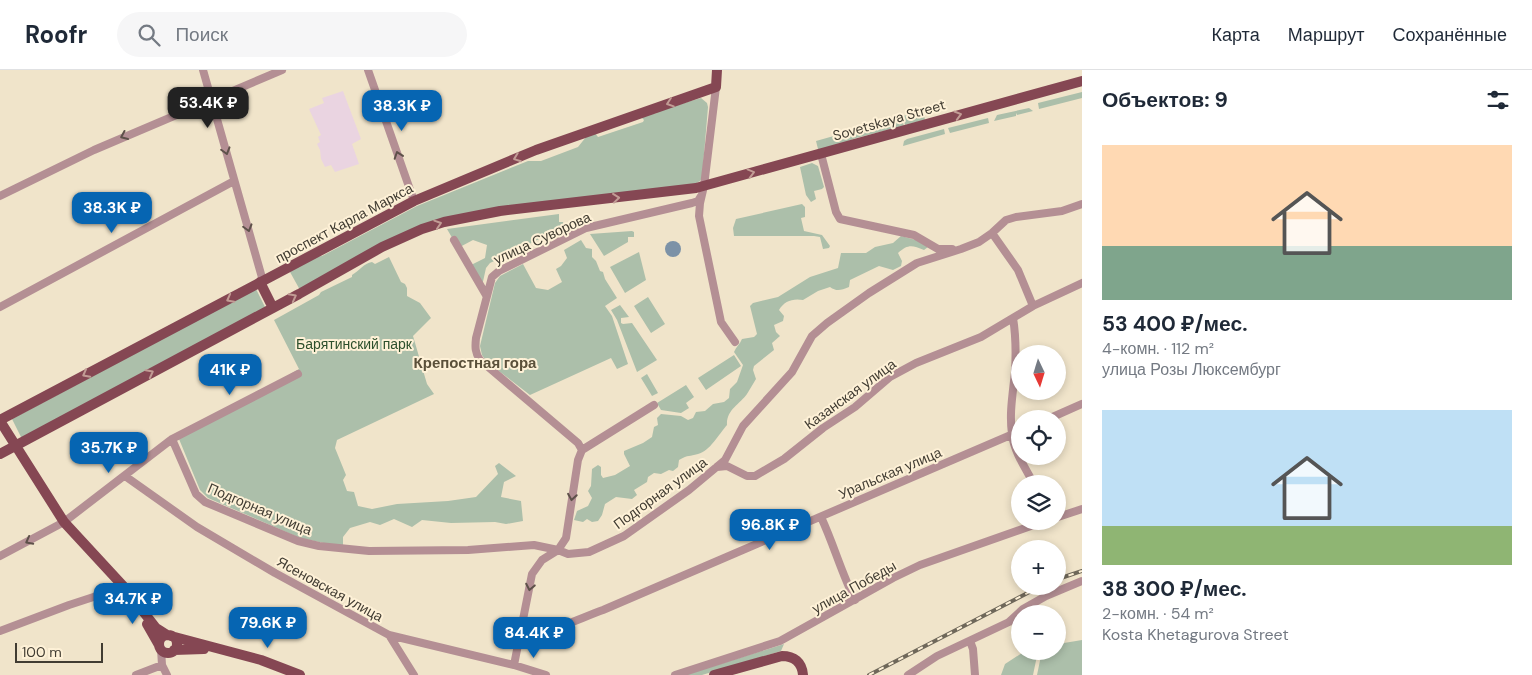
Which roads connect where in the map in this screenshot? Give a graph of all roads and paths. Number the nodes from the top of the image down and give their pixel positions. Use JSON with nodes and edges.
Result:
{"nodes":[{"id":1,"x":203,"y":70,"type":"edge"},
{"id":2,"x":282,"y":70,"type":"edge"},
{"id":3,"x":368,"y":70,"type":"edge"},
{"id":4,"x":717,"y":70,"type":"edge"},
{"id":5,"x":1082,"y":81,"type":"edge"},
{"id":6,"x":716,"y":87,"type":"junction"},
{"id":7,"x":211,"y":99,"type":"junction"},
{"id":8,"x":821,"y":154,"type":"junction"},
{"id":9,"x":234,"y":181,"type":"junction"},
{"id":10,"x":703,"y":191,"type":"junction"},
{"id":11,"x":0,"y":196,"type":"edge"},
{"id":12,"x":414,"y":201,"type":"junction"},
{"id":13,"x":1082,"y":204,"type":"edge"},
{"id":14,"x":992,"y":233,"type":"junction"},
{"id":15,"x":454,"y":240,"type":"dead end"},
{"id":16,"x":961,"y":249,"type":"junction"},
{"id":17,"x":261,"y":282,"type":"junction"},
{"id":18,"x":1082,"y":284,"type":"edge"},
{"id":19,"x":486,"y":295,"type":"junction"},
{"id":20,"x":0,"y":306,"type":"edge"},
{"id":21,"x":1033,"y":306,"type":"junction"},
{"id":22,"x":273,"y":308,"type":"junction"},
{"id":23,"x":1013,"y":318,"type":"junction"},
{"id":24,"x":735,"y":342,"type":"dead end"},
{"id":25,"x":298,"y":374,"type":"dead end"},
{"id":26,"x":1082,"y":404,"type":"edge"},
{"id":27,"x":654,"y":405,"type":"dead end"},
{"id":28,"x":1066,"y":411,"type":"edge"},
{"id":29,"x":0,"y":420,"type":"edge"},
{"id":30,"x":1011,"y":422,"type":"edge"},
{"id":31,"x":1011,"y":435,"type":"edge"},
{"id":32,"x":172,"y":438,"type":"junction"},
{"id":33,"x":15,"y":447,"type":"junction"},
{"id":34,"x":582,"y":450,"type":"junction"},
{"id":35,"x":0,"y":454,"type":"edge"},
{"id":36,"x":717,"y":467,"type":"junction"},
{"id":37,"x":125,"y":476,"type":"junction"},
{"id":38,"x":1082,"y":508,"type":"edge"},
{"id":39,"x":1066,"y":514,"type":"edge"},
{"id":40,"x":820,"y":517,"type":"junction"},
{"id":41,"x":61,"y":524,"type":"junction"},
{"id":42,"x":1019,"y":530,"type":"edge"},
{"id":43,"x":558,"y":550,"type":"junction"},
{"id":44,"x":0,"y":556,"type":"edge"},
{"id":45,"x":1082,"y":581,"type":"edge"},
{"id":46,"x":126,"y":590,"type":"junction"},
{"id":47,"x":855,"y":600,"type":"junction"},
{"id":48,"x":0,"y":632,"type":"edge"},
{"id":49,"x":389,"y":635,"type":"junction"},
{"id":50,"x":169,"y":636,"type":"junction"},
{"id":51,"x":520,"y":636,"type":"junction"},
{"id":52,"x":970,"y":641,"type":"junction"},
{"id":53,"x":166,"y":649,"type":"junction"},
{"id":54,"x":227,"y":651,"type":"junction"},
{"id":55,"x":162,"y":665,"type":"junction"},
{"id":56,"x":514,"y":665,"type":"junction"},
{"id":57,"x":136,"y":675,"type":"edge"},
{"id":58,"x":167,"y":675,"type":"edge"},
{"id":59,"x":300,"y":675,"type":"edge"},
{"id":60,"x":414,"y":675,"type":"edge"},
{"id":61,"x":546,"y":675,"type":"edge"},
{"id":62,"x":675,"y":675,"type":"edge"},
{"id":63,"x":714,"y":675,"type":"edge"},
{"id":64,"x":803,"y":675,"type":"edge"},
{"id":65,"x":908,"y":675,"type":"edge"},
{"id":66,"x":975,"y":675,"type":"edge"}],
"edges":[{"from":1,"to":7,"type":"street"},
{"from":2,"to":7,"type":"street"},
{"from":12,"to":3,"type":"street","one_way":true},
{"from":4,"to":6,"type":"main road"},
{"from":8,"to":5,"type":"main road","name":"Sovetskaya Street","one_way":true},
{"from":6,"to":10,"type":"street"},
{"from":6,"to":12,"type":"main road","name":"проспект Карла Маркса","one_way":true},
{"from":7,"to":9,"type":"street","one_way":true},
{"from":7,"to":11,"type":"street","one_way":true},
{"from":10,"to":8,"type":"main road","name":"Sovetskaya Street","one_way":true},
{"from":8,"to":16,"type":"street"},
{"from":9,"to":17,"type":"street","one_way":true},
{"from":9,"to":20,"type":"street"},
{"from":10,"to":19,"type":"street","name":"улица Суворова"},
{"from":22,"to":10,"type":"main road","one_way":true},
{"from":10,"to":24,"type":"street"},
{"from":12,"to":17,"type":"main road","name":"проспект Карла Маркса"},
{"from":13,"to":14,"type":"street","name":"Подгорная улица"},
{"from":14,"to":16,"type":"street","name":"Подгорная улица"},
{"from":14,"to":21,"type":"street"},
{"from":15,"to":19,"type":"street"},
{"from":16,"to":36,"type":"street","name":"Подгорная улица"},
{"from":17,"to":22,"type":"main road"},
{"from":17,"to":29,"type":"main road","name":"проспект Карла Маркса","one_way":true},
{"from":18,"to":21,"type":"street","name":"Казанская улица"},
{"from":19,"to":34,"type":"street","name":"улица Суворова"},
{"from":21,"to":23,"type":"street","name":"Казанская улица"},
{"from":33,"to":22,"type":"main road","one_way":true},
{"from":23,"to":30,"type":"street"},
{"from":23,"to":36,"type":"street","name":"Казанская улица"},
{"from":25,"to":32,"type":"street"},
{"from":26,"to":28,"type":"street"},
{"from":27,"to":34,"type":"street"},
{"from":29,"to":33,"type":"main road"},
{"from":31,"to":40,"type":"street","name":"Уральская улица"},
{"from":32,"to":37,"type":"street"},
{"from":32,"to":43,"type":"street","name":"Подгорная улица"},
{"from":33,"to":35,"type":"main road"},
{"from":33,"to":41,"type":"main road"},
{"from":34,"to":43,"type":"street","one_way":true},
{"from":36,"to":43,"type":"street","name":"Подгорная улица"},
{"from":37,"to":41,"type":"street"},
{"from":37,"to":49,"type":"street","name":"Ясеновская улица"},
{"from":38,"to":39,"type":"street"},
{"from":40,"to":47,"type":"street"},
{"from":40,"to":51,"type":"street","name":"Уральская улица"},
{"from":41,"to":44,"type":"street","one_way":true},
{"from":41,"to":46,"type":"main road"},
{"from":42,"to":47,"type":"street","name":"улица Победы"},
{"from":43,"to":51,"type":"street","one_way":true},
{"from":45,"to":52,"type":"street"},
{"from":46,"to":48,"type":"street"},
{"from":46,"to":50,"type":"main road"},
{"from":46,"to":53,"type":"main road"},
{"from":47,"to":62,"type":"street","name":"улица Победы"},
{"from":49,"to":56,"type":"street","name":"Ясеновская улица"},
{"from":49,"to":60,"type":"street"},
{"from":50,"to":53,"type":"main road"},
{"from":50,"to":53,"type":"main road"},
{"from":50,"to":54,"type":"main road"},
{"from":51,"to":56,"type":"street"},
{"from":52,"to":65,"type":"street"},
{"from":52,"to":66,"type":"street"},
{"from":53,"to":54,"type":"main road"},
{"from":53,"to":55,"type":"street"},
{"from":54,"to":59,"type":"main road"},
{"from":55,"to":57,"type":"street"},
{"from":55,"to":58,"type":"street"},
{"from":56,"to":61,"type":"street","name":"Ясеновская улица"},
{"from":63,"to":64,"type":"main road"}]}
